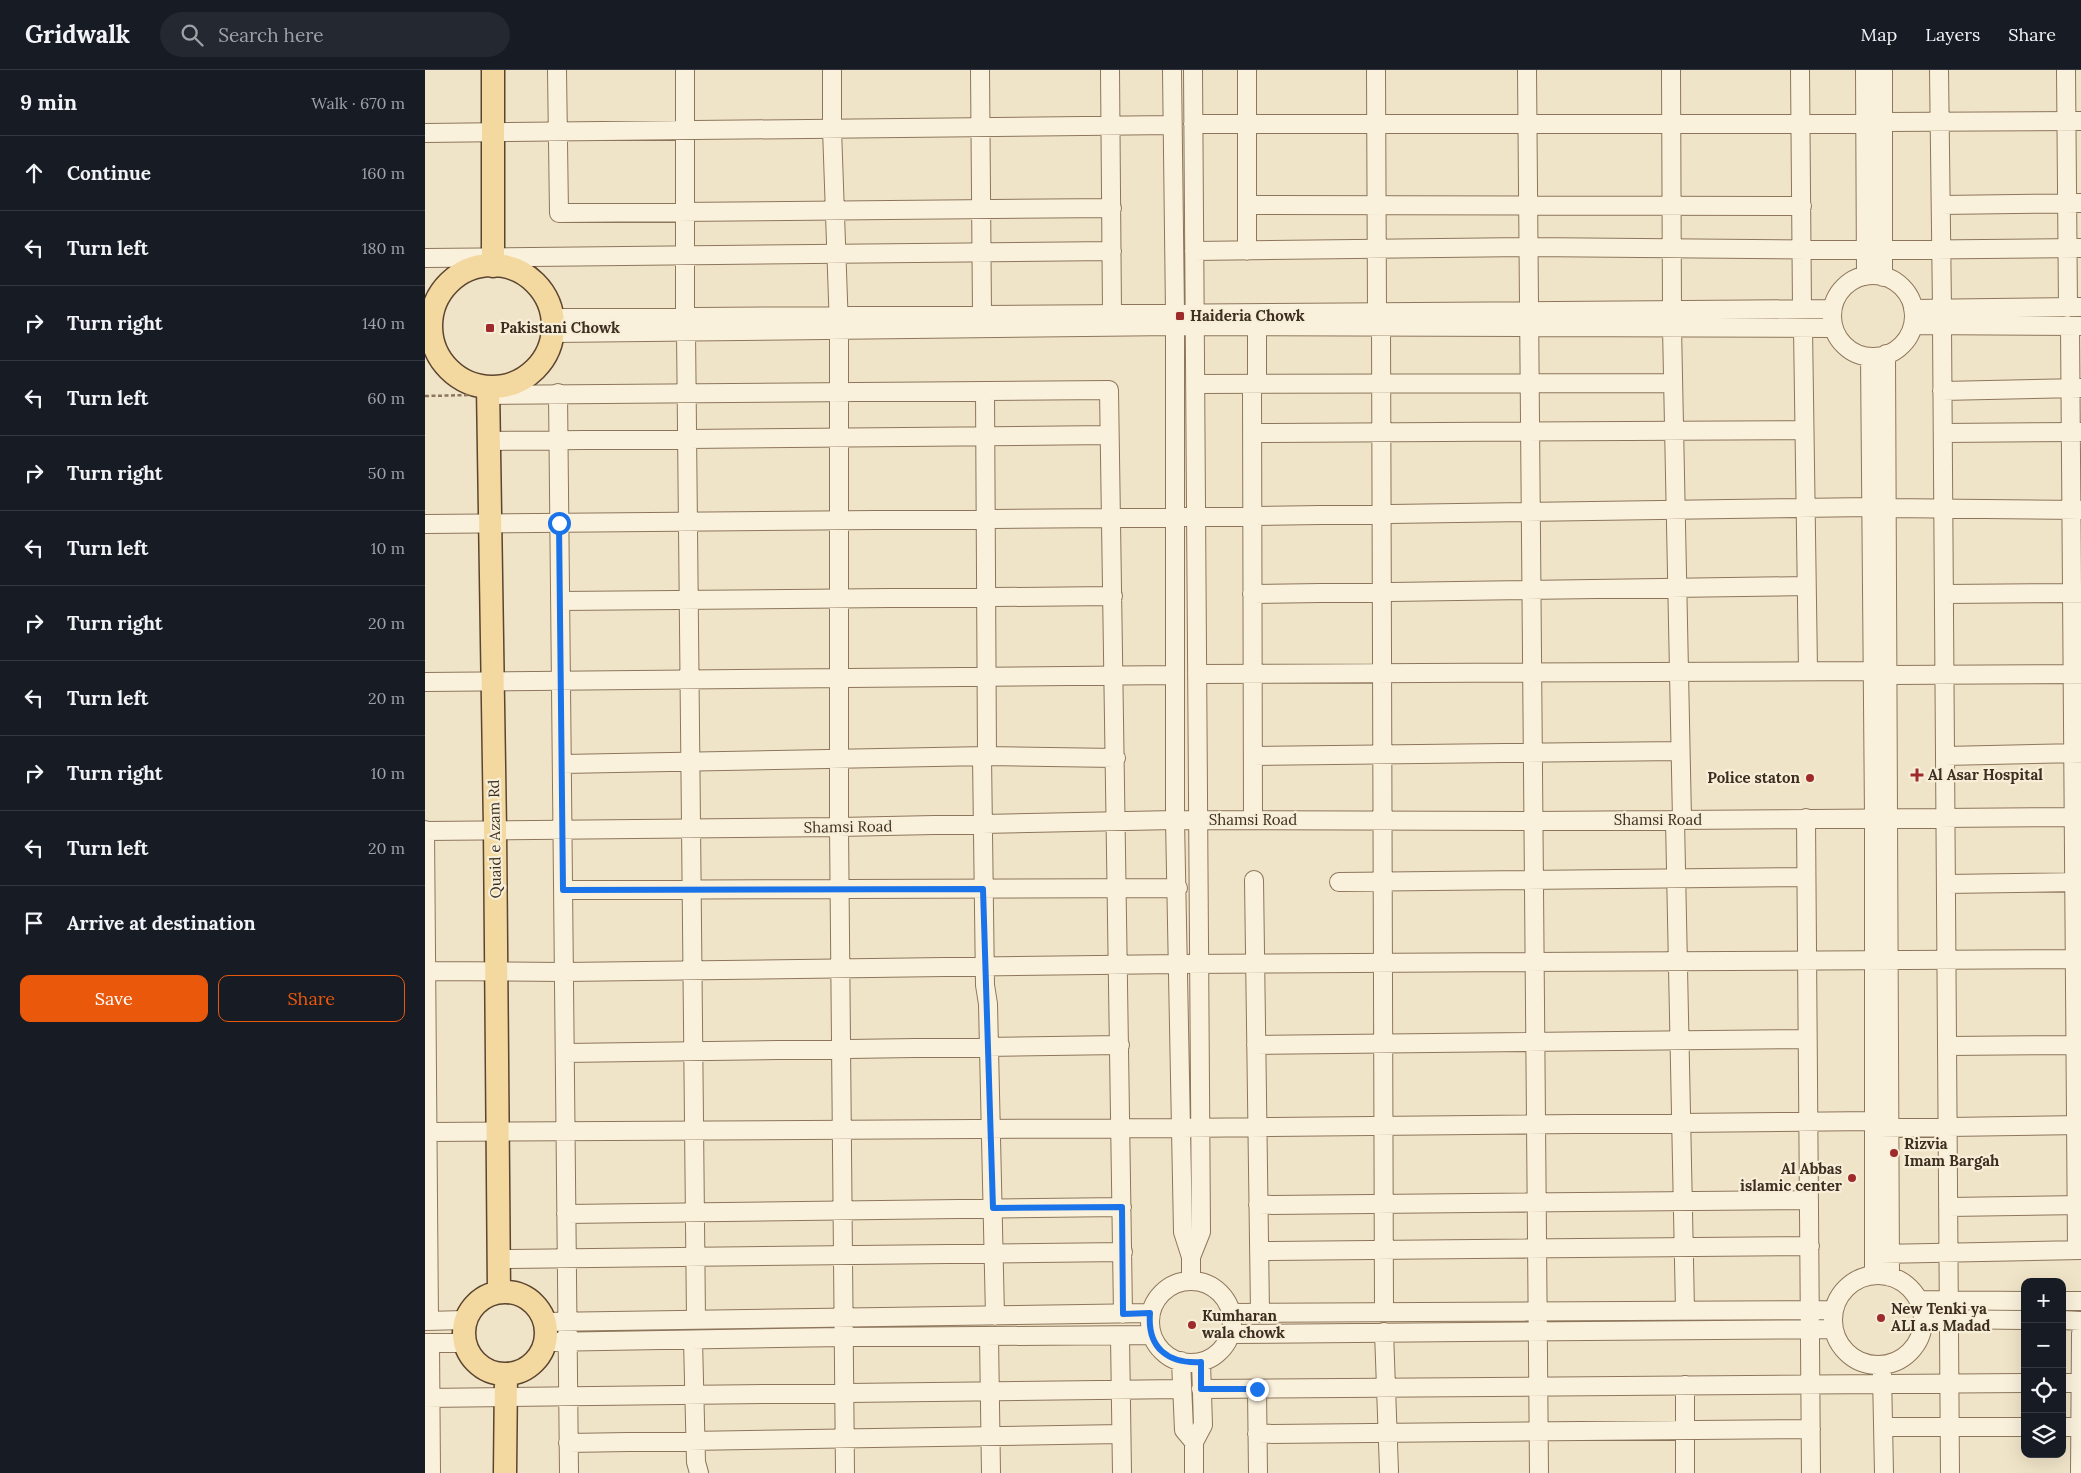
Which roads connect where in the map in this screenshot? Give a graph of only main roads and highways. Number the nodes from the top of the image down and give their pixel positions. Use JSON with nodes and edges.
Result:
{"nodes":[{"id":1,"x":493,"y":70,"type":"edge"},
{"id":2,"x":493,"y":261,"type":"junction"},
{"id":3,"x":428,"y":334,"type":"edge"},
{"id":4,"x":487,"y":391,"type":"junction"},
{"id":5,"x":499,"y":1292,"type":"junction"},
{"id":6,"x":506,"y":1374,"type":"junction"},
{"id":7,"x":505,"y":1473,"type":"edge"}],
"edges":[{"from":1,"to":2,"type":"main road"},
{"from":2,"to":3,"type":"main road"},
{"from":2,"to":4,"type":"main road"},
{"from":3,"to":4,"type":"main road"},
{"from":4,"to":5,"type":"main road","name":"Quaid e Azam Rd"},
{"from":5,"to":6,"type":"main road"},
{"from":5,"to":6,"type":"main road"},
{"from":6,"to":7,"type":"main road"}]}
